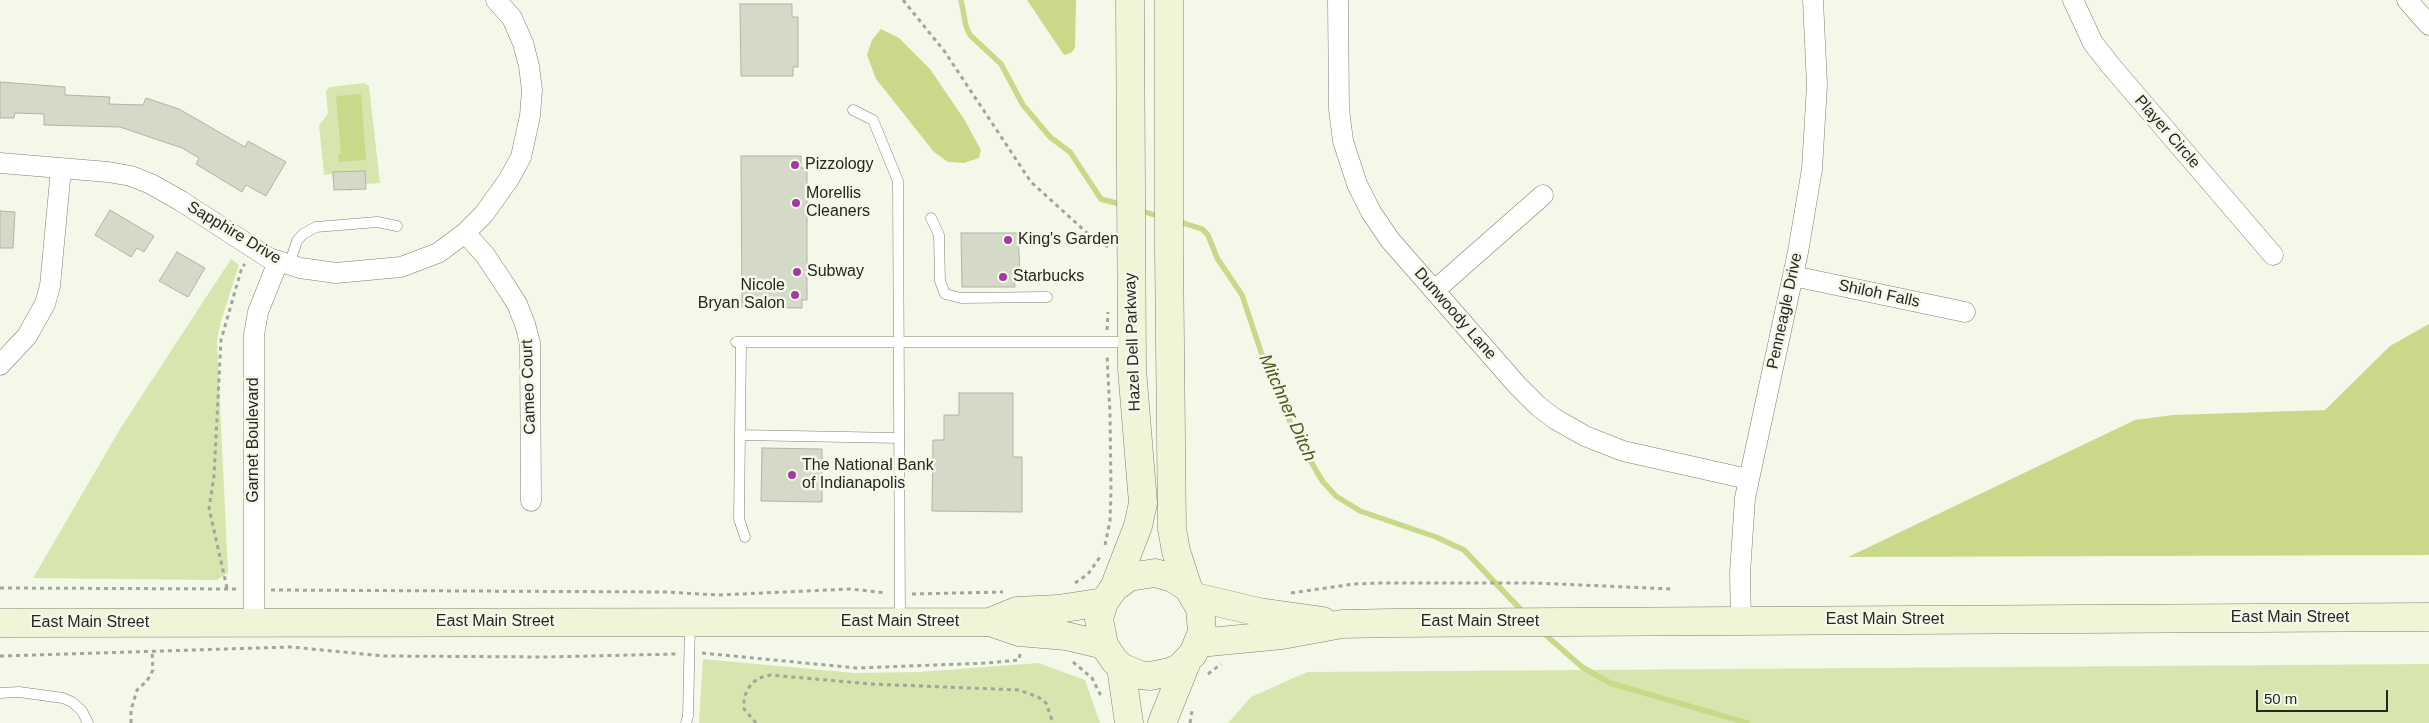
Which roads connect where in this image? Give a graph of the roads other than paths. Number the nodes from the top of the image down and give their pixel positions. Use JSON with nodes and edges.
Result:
{"nodes":[{"id":1,"x":496,"y":0,"type":"edge"},
{"id":2,"x":1130,"y":0,"type":"edge"},
{"id":3,"x":1169,"y":0,"type":"edge"},
{"id":4,"x":1338,"y":0,"type":"edge"},
{"id":5,"x":1813,"y":0,"type":"edge"},
{"id":6,"x":2073,"y":0,"type":"edge"},
{"id":7,"x":2407,"y":0,"type":"edge"},
{"id":8,"x":2427,"y":18,"type":"edge"},
{"id":9,"x":853,"y":110,"type":"dead end"},
{"id":10,"x":0,"y":163,"type":"edge"},
{"id":11,"x":61,"y":169,"type":"junction"},
{"id":12,"x":1543,"y":195,"type":"dead end"},
{"id":13,"x":931,"y":218,"type":"dead end"},
{"id":14,"x":397,"y":226,"type":"dead end"},
{"id":15,"x":464,"y":233,"type":"junction"},
{"id":16,"x":2273,"y":256,"type":"dead end"},
{"id":17,"x":283,"y":264,"type":"junction"},
{"id":18,"x":1794,"y":276,"type":"junction"},
{"id":19,"x":1435,"y":290,"type":"junction"},
{"id":20,"x":1047,"y":297,"type":"dead end"},
{"id":21,"x":1965,"y":312,"type":"dead end"},
{"id":22,"x":1132,"y":342,"type":"junction"},
{"id":23,"x":899,"y":343,"type":"junction"},
{"id":24,"x":0,"y":365,"type":"edge"},
{"id":25,"x":740,"y":435,"type":"junction"},
{"id":26,"x":900,"y":438,"type":"junction"},
{"id":27,"x":1748,"y":479,"type":"junction"},
{"id":28,"x":531,"y":501,"type":"dead end"},
{"id":29,"x":746,"y":537,"type":"dead end"},
{"id":30,"x":1192,"y":593,"type":"junction"},
{"id":31,"x":1109,"y":595,"type":"junction"},
{"id":32,"x":2429,"y":618,"type":"edge"},
{"id":33,"x":690,"y":621,"type":"junction"},
{"id":34,"x":1740,"y":621,"type":"junction"},
{"id":35,"x":254,"y":622,"type":"junction"},
{"id":36,"x":900,"y":622,"type":"junction"},
{"id":37,"x":990,"y":622,"type":"junction"},
{"id":38,"x":0,"y":623,"type":"edge"},
{"id":39,"x":1342,"y":624,"type":"junction"},
{"id":40,"x":1104,"y":646,"type":"junction"},
{"id":41,"x":1196,"y":662,"type":"junction"},
{"id":42,"x":1121,"y":667,"type":"junction"},
{"id":43,"x":0,"y":693,"type":"edge"},
{"id":44,"x":88,"y":723,"type":"edge"},
{"id":45,"x":686,"y":723,"type":"edge"},
{"id":46,"x":1129,"y":723,"type":"edge"},
{"id":47,"x":1162,"y":723,"type":"edge"}],
"edges":[{"from":1,"to":15,"type":"street","name":"Sapphire Drive"},
{"from":2,"to":22,"type":"main road","name":"Hazel Dell Parkway"},
{"from":3,"to":30,"type":"main road"},
{"from":4,"to":19,"type":"street","name":"Dunwoody Lane"},
{"from":5,"to":18,"type":"street","name":"Penneagle Drive"},
{"from":6,"to":16,"type":"street","name":"Player Circle"},
{"from":7,"to":8,"type":"street"},
{"from":9,"to":23,"type":"lane"},
{"from":10,"to":11,"type":"street","name":"Sapphire Drive"},
{"from":11,"to":17,"type":"street","name":"Sapphire Drive"},
{"from":11,"to":24,"type":"street"},
{"from":12,"to":19,"type":"street"},
{"from":13,"to":20,"type":"lane"},
{"from":14,"to":17,"type":"lane"},
{"from":15,"to":17,"type":"street","name":"Sapphire Drive"},
{"from":15,"to":28,"type":"street","name":"Cameo Court"},
{"from":17,"to":35,"type":"street","name":"Garnet Boulevard"},
{"from":18,"to":21,"type":"street","name":"Shiloh Falls"},
{"from":18,"to":27,"type":"street","name":"Penneagle Drive"},
{"from":19,"to":27,"type":"street","name":"Dunwoody Lane"},
{"from":22,"to":23,"type":"lane"},
{"from":22,"to":31,"type":"main road","name":"Hazel Dell Parkway"},
{"from":23,"to":25,"type":"lane"},
{"from":23,"to":26,"type":"lane"},
{"from":25,"to":26,"type":"lane"},
{"from":25,"to":29,"type":"lane"},
{"from":26,"to":36,"type":"lane"},
{"from":27,"to":34,"type":"street","name":"Penneagle Drive"},
{"from":30,"to":31,"type":"main road"},
{"from":30,"to":39,"type":"main road","name":"East Main Street"},
{"from":30,"to":41,"type":"main road"},
{"from":31,"to":37,"type":"main road","name":"East Main Street"},
{"from":31,"to":40,"type":"main road"},
{"from":32,"to":34,"type":"main road","name":"East Main Street"},
{"from":33,"to":35,"type":"main road","name":"East Main Street"},
{"from":33,"to":36,"type":"main road","name":"East Main Street"},
{"from":33,"to":45,"type":"lane"},
{"from":34,"to":39,"type":"main road","name":"East Main Street"},
{"from":35,"to":38,"type":"main road","name":"East Main Street"},
{"from":36,"to":37,"type":"main road","name":"East Main Street"},
{"from":37,"to":40,"type":"main road","name":"East Main Street"},
{"from":39,"to":41,"type":"main road","name":"East Main Street"},
{"from":40,"to":42,"type":"main road"},
{"from":41,"to":42,"type":"main road"},
{"from":41,"to":47,"type":"main road"},
{"from":42,"to":46,"type":"main road"},
{"from":43,"to":44,"type":"lane"}]}
